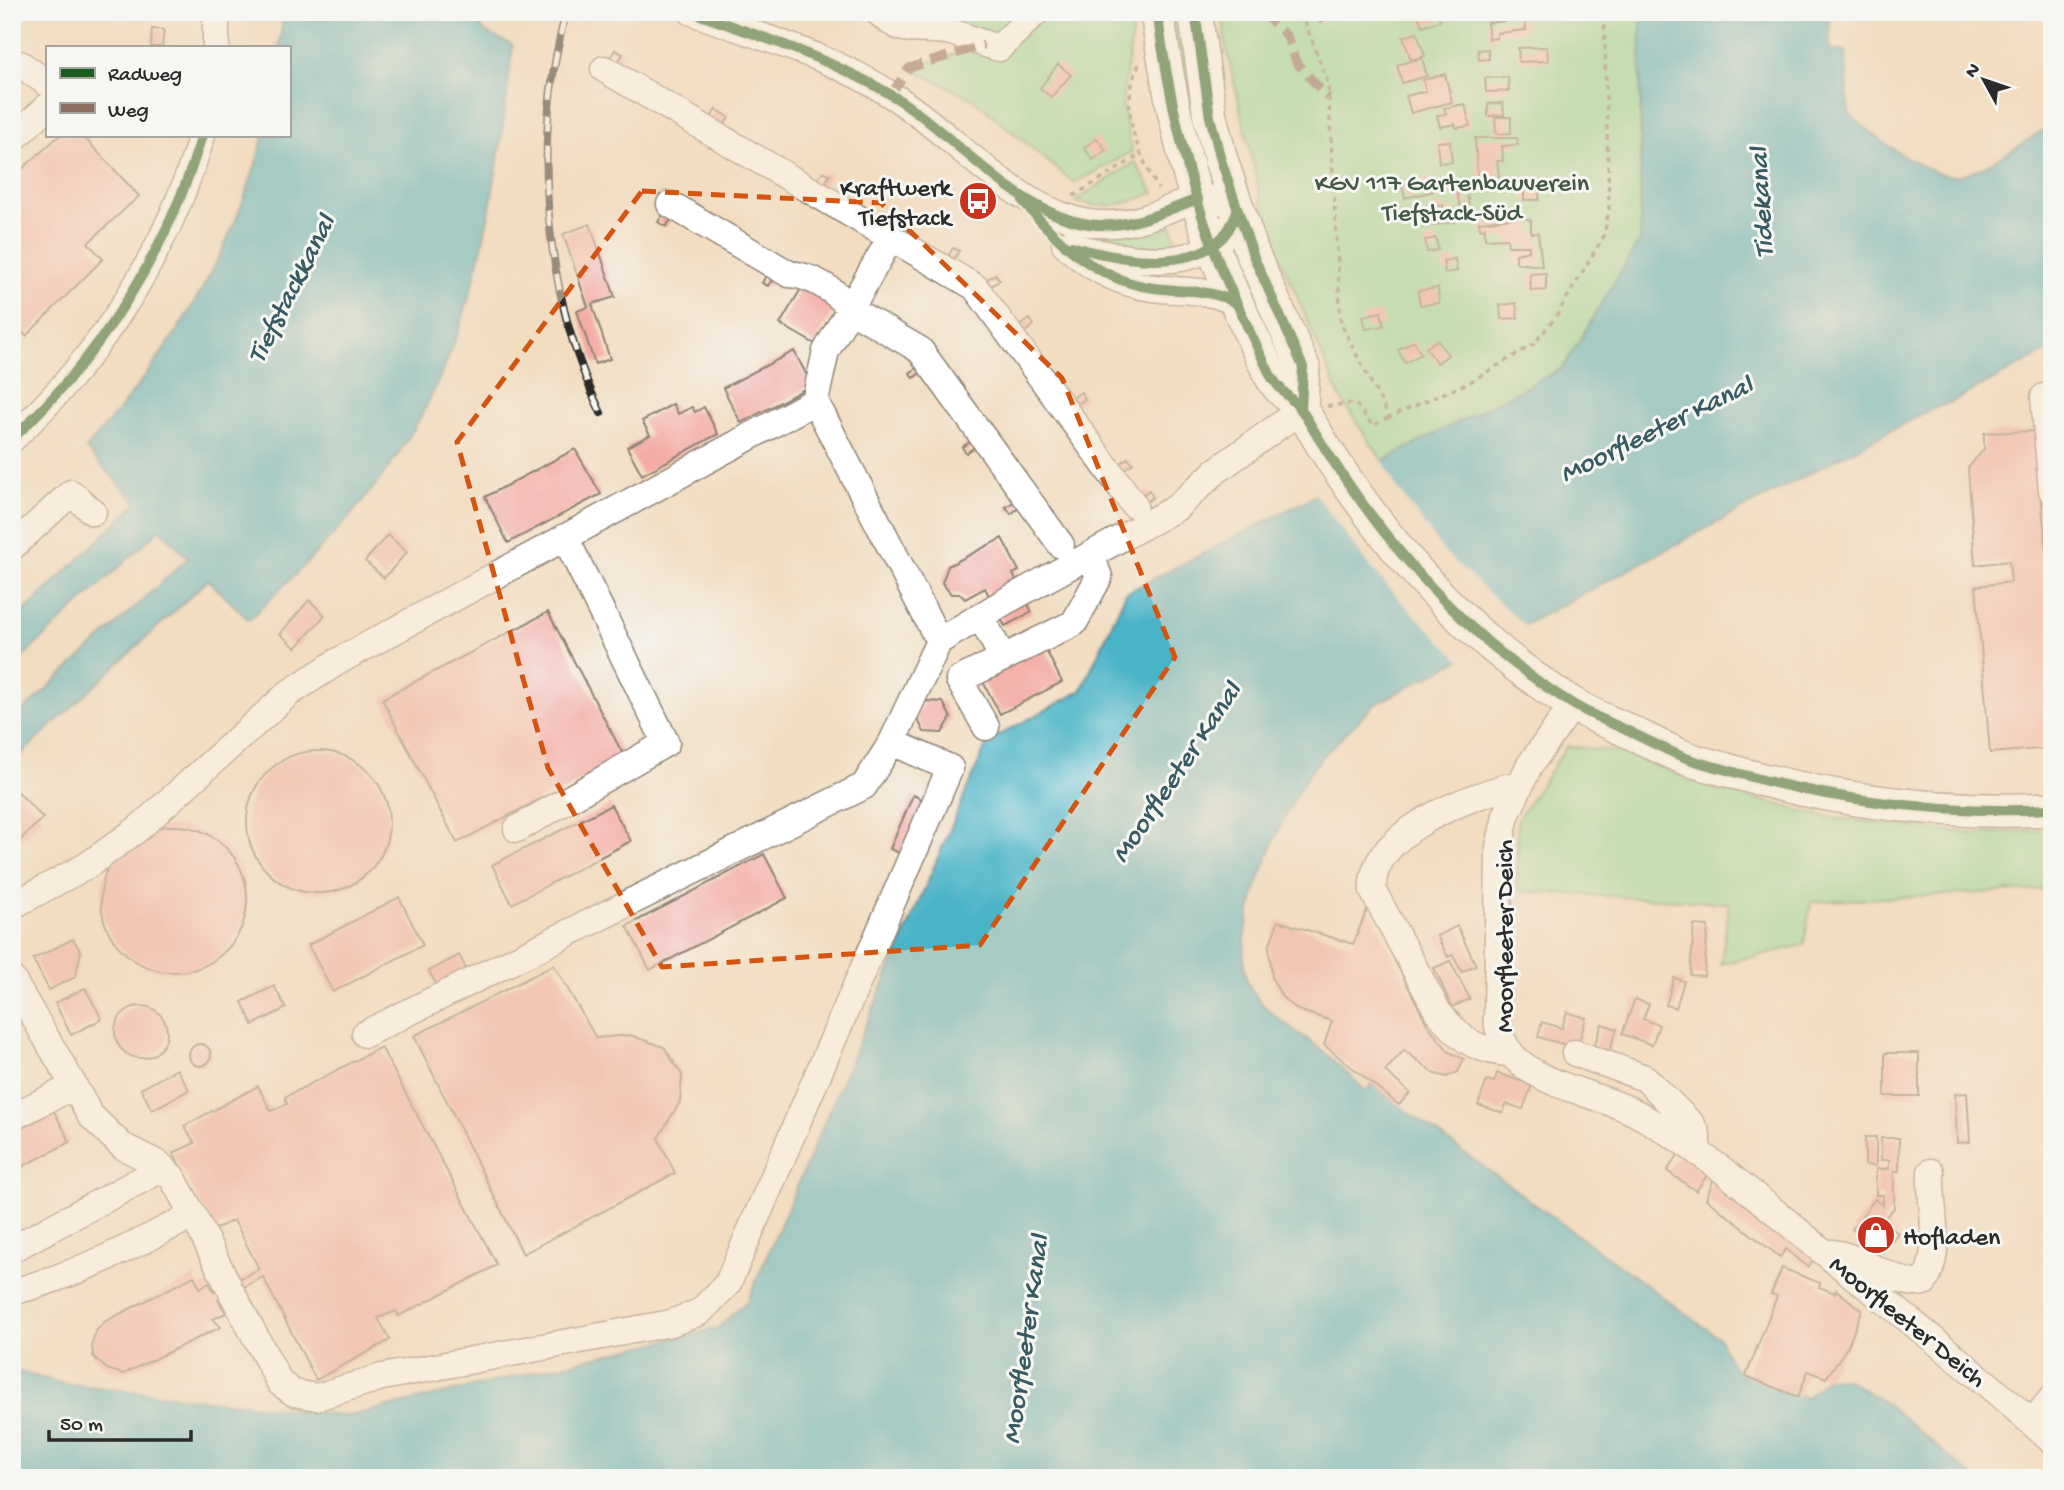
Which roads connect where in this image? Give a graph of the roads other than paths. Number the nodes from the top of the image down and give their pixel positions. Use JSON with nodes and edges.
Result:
{"nodes":[{"id":1,"x":216,"y":12,"type":"edge"},
{"id":2,"x":692,"y":12,"type":"edge"},
{"id":3,"x":878,"y":12,"type":"edge"},
{"id":4,"x":1036,"y":12,"type":"edge"},
{"id":5,"x":1157,"y":12,"type":"edge"},
{"id":6,"x":1195,"y":12,"type":"edge"},
{"id":7,"x":216,"y":46,"type":"edge"},
{"id":8,"x":604,"y":69,"type":"dead end"},
{"id":9,"x":12,"y":71,"type":"edge"},
{"id":10,"x":46,"y":82,"type":"edge"},
{"id":11,"x":46,"y":108,"type":"edge"},
{"id":12,"x":202,"y":136,"type":"edge"},
{"id":13,"x":12,"y":140,"type":"edge"},
{"id":14,"x":1017,"y":193,"type":"junction"},
{"id":15,"x":1198,"y":199,"type":"junction"},
{"id":16,"x":670,"y":204,"type":"dead end"},
{"id":17,"x":1237,"y":211,"type":"junction"},
{"id":18,"x":891,"y":239,"type":"junction"},
{"id":19,"x":1065,"y":244,"type":"junction"},
{"id":20,"x":1213,"y":246,"type":"junction"},
{"id":21,"x":1237,"y":304,"type":"junction"},
{"id":22,"x":850,"y":309,"type":"junction"},
{"id":23,"x":2044,"y":397,"type":"dead end"},
{"id":24,"x":815,"y":401,"type":"junction"},
{"id":25,"x":1301,"y":410,"type":"junction"},
{"id":26,"x":12,"y":439,"type":"edge"},
{"id":27,"x":2052,"y":491,"type":"edge"},
{"id":28,"x":1134,"y":505,"type":"dead end"},
{"id":29,"x":93,"y":512,"type":"dead end"},
{"id":30,"x":565,"y":537,"type":"junction"},
{"id":31,"x":1061,"y":545,"type":"dead end"},
{"id":32,"x":12,"y":547,"type":"edge"},
{"id":33,"x":1091,"y":555,"type":"junction"},
{"id":34,"x":980,"y":615,"type":"junction"},
{"id":35,"x":939,"y":641,"type":"junction"},
{"id":36,"x":1003,"y":658,"type":"junction"},
{"id":37,"x":1573,"y":705,"type":"junction"},
{"id":38,"x":986,"y":727,"type":"dead end"},
{"id":39,"x":892,"y":742,"type":"junction"},
{"id":40,"x":1519,"y":784,"type":"junction"},
{"id":41,"x":2052,"y":809,"type":"edge"},
{"id":42,"x":517,"y":829,"type":"dead end"},
{"id":43,"x":12,"y":906,"type":"edge"},
{"id":44,"x":12,"y":979,"type":"edge"},
{"id":45,"x":365,"y":1034,"type":"dead end"},
{"id":46,"x":1507,"y":1053,"type":"junction"},
{"id":47,"x":1575,"y":1053,"type":"dead end"},
{"id":48,"x":74,"y":1086,"type":"junction"},
{"id":49,"x":12,"y":1117,"type":"edge"},
{"id":50,"x":1697,"y":1152,"type":"junction"},
{"id":51,"x":163,"y":1168,"type":"junction"},
{"id":52,"x":1931,"y":1172,"type":"dead end"},
{"id":53,"x":193,"y":1215,"type":"junction"},
{"id":54,"x":12,"y":1249,"type":"edge"},
{"id":55,"x":1824,"y":1252,"type":"junction"},
{"id":56,"x":12,"y":1292,"type":"edge"},
{"id":57,"x":2052,"y":1398,"type":"edge"},
{"id":58,"x":2032,"y":1423,"type":"junction"},
{"id":59,"x":2052,"y":1441,"type":"edge"}],
"edges":[{"from":1,"to":7,"type":"street"},
{"from":2,"to":14,"type":"street"},
{"from":3,"to":4,"type":"street"},
{"from":5,"to":15,"type":"main road"},
{"from":6,"to":17,"type":"main road"},
{"from":8,"to":18,"type":"street"},
{"from":9,"to":10,"type":"street"},
{"from":11,"to":13,"type":"street"},
{"from":12,"to":26,"type":"street"},
{"from":14,"to":15,"type":"street"},
{"from":14,"to":19,"type":"street"},
{"from":15,"to":17,"type":"street"},
{"from":15,"to":20,"type":"main road"},
{"from":16,"to":22,"type":"street"},
{"from":17,"to":20,"type":"street"},
{"from":17,"to":25,"type":"main road"},
{"from":18,"to":22,"type":"street"},
{"from":18,"to":28,"type":"street"},
{"from":19,"to":20,"type":"street"},
{"from":19,"to":21,"type":"street"},
{"from":20,"to":21,"type":"main road"},
{"from":21,"to":25,"type":"main road"},
{"from":22,"to":24,"type":"street"},
{"from":22,"to":31,"type":"street"},
{"from":23,"to":27,"type":"street"},
{"from":24,"to":30,"type":"street"},
{"from":24,"to":35,"type":"street"},
{"from":25,"to":33,"type":"street"},
{"from":25,"to":37,"type":"main road"},
{"from":29,"to":32,"type":"street"},
{"from":30,"to":42,"type":"street"},
{"from":30,"to":43,"type":"street"},
{"from":33,"to":34,"type":"street"},
{"from":33,"to":36,"type":"street"},
{"from":34,"to":35,"type":"street"},
{"from":34,"to":36,"type":"street"},
{"from":35,"to":39,"type":"street"},
{"from":36,"to":38,"type":"street"},
{"from":37,"to":40,"type":"street","name":"Moorfleeter Deich"},
{"from":37,"to":41,"type":"main road"},
{"from":39,"to":45,"type":"street"},
{"from":39,"to":53,"type":"street"},
{"from":40,"to":46,"type":"street","name":"Moorfleeter Deich"},
{"from":40,"to":46,"type":"street"},
{"from":44,"to":48,"type":"street"},
{"from":46,"to":50,"type":"street","name":"Moorfleeter Deich"},
{"from":47,"to":50,"type":"street"},
{"from":48,"to":49,"type":"street"},
{"from":48,"to":51,"type":"street"},
{"from":50,"to":55,"type":"street","name":"Moorfleeter Deich"},
{"from":51,"to":53,"type":"street"},
{"from":51,"to":54,"type":"street"},
{"from":52,"to":55,"type":"street"},
{"from":53,"to":56,"type":"street"},
{"from":55,"to":58,"type":"street","name":"Moorfleeter Deich"},
{"from":57,"to":58,"type":"street"},
{"from":58,"to":59,"type":"street","name":"Moorfleeter Deich"}]}
